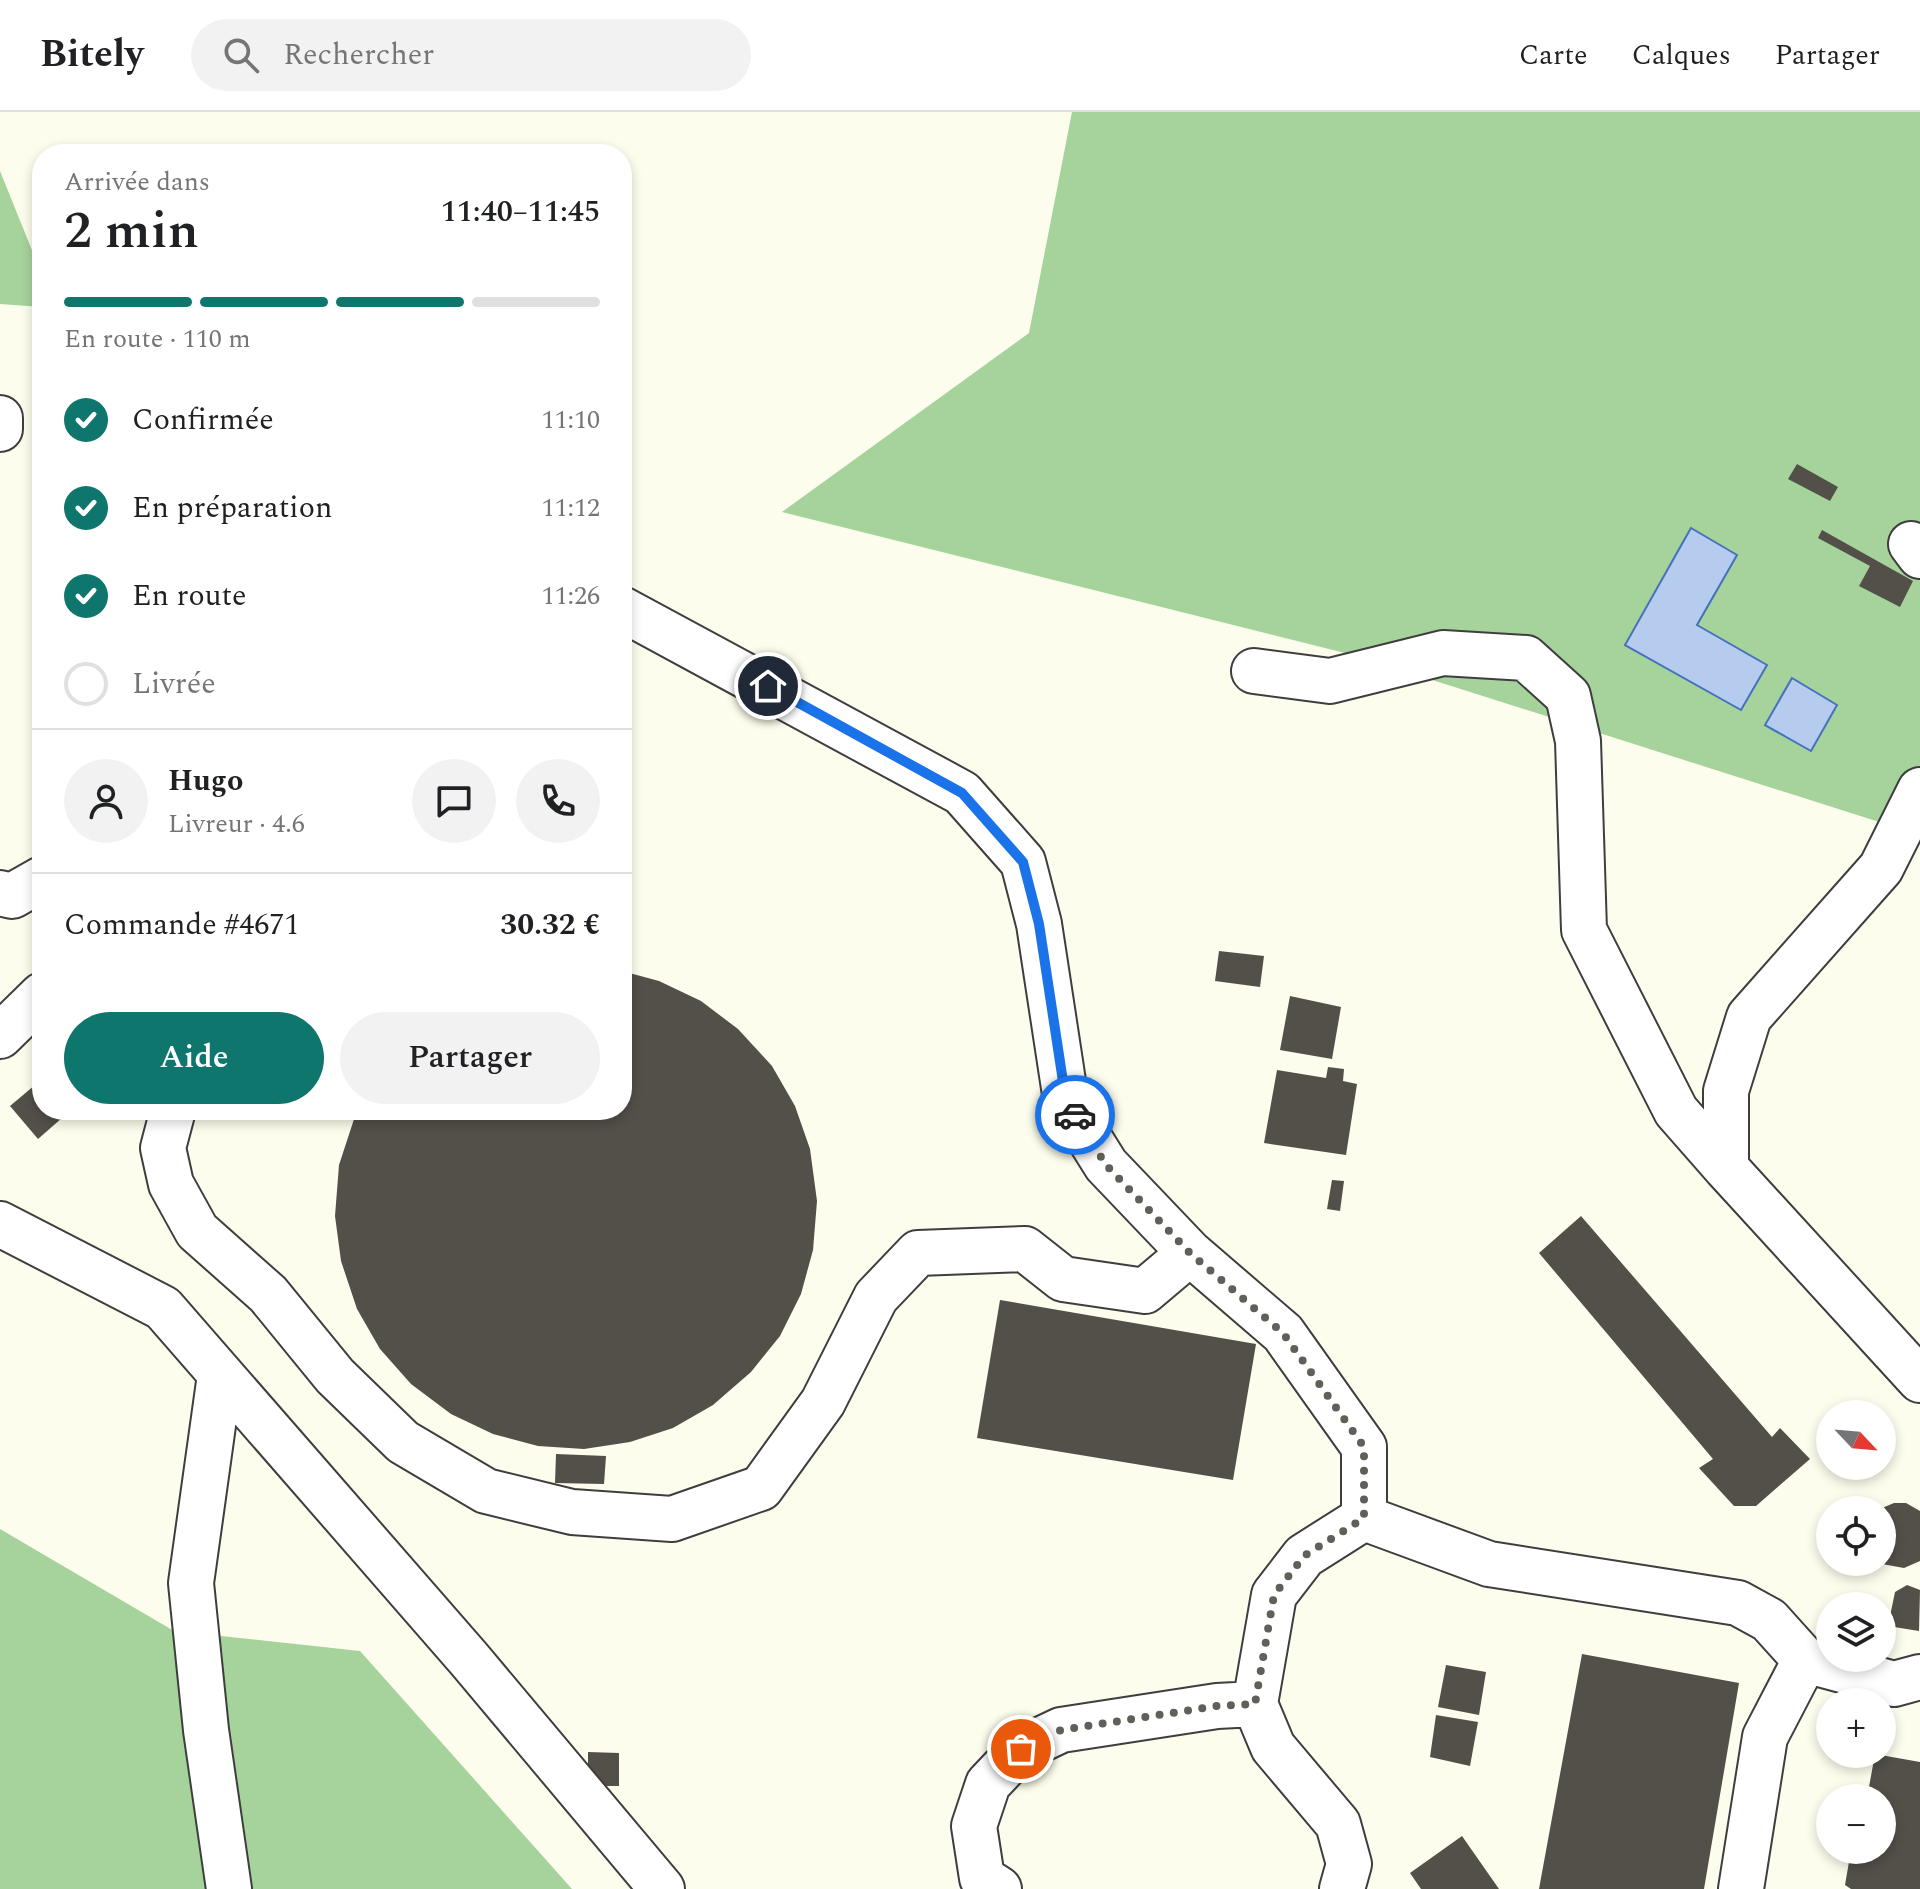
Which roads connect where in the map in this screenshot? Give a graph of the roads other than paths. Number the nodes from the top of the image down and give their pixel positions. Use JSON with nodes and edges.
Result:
{"nodes":[{"id":1,"x":0,"y":418,"type":"edge"},
{"id":2,"x":0,"y":429,"type":"edge"},
{"id":3,"x":632,"y":614,"type":"edge"},
{"id":4,"x":1254,"y":671,"type":"dead end"},
{"id":5,"x":1920,"y":790,"type":"edge"},
{"id":6,"x":32,"y":885,"type":"edge"},
{"id":7,"x":0,"y":893,"type":"edge"},
{"id":8,"x":32,"y":1005,"type":"edge"},
{"id":9,"x":0,"y":1036,"type":"edge"},
{"id":10,"x":170,"y":1120,"type":"edge"},
{"id":11,"x":1726,"y":1168,"type":"junction"},
{"id":12,"x":0,"y":1224,"type":"edge"},
{"id":13,"x":1190,"y":1253,"type":"junction"},
{"id":14,"x":220,"y":1375,"type":"junction"},
{"id":15,"x":1920,"y":1380,"type":"edge"},
{"id":16,"x":1364,"y":1518,"type":"junction"},
{"id":17,"x":1805,"y":1660,"type":"junction"},
{"id":18,"x":1920,"y":1677,"type":"edge"},
{"id":19,"x":1255,"y":1704,"type":"junction"},
{"id":20,"x":229,"y":1889,"type":"edge"},
{"id":21,"x":662,"y":1889,"type":"edge"},
{"id":22,"x":999,"y":1889,"type":"edge"},
{"id":23,"x":1342,"y":1889,"type":"edge"},
{"id":24,"x":1741,"y":1889,"type":"edge"}],
"edges":[{"from":1,"to":2,"type":"lane"},
{"from":3,"to":13,"type":"lane"},
{"from":4,"to":11,"type":"lane"},
{"from":5,"to":11,"type":"lane"},
{"from":6,"to":7,"type":"lane"},
{"from":8,"to":9,"type":"lane"},
{"from":10,"to":13,"type":"lane"},
{"from":11,"to":15,"type":"lane"},
{"from":12,"to":14,"type":"lane"},
{"from":13,"to":16,"type":"lane"},
{"from":14,"to":20,"type":"lane"},
{"from":14,"to":21,"type":"lane"},
{"from":16,"to":17,"type":"lane"},
{"from":16,"to":19,"type":"lane"},
{"from":17,"to":18,"type":"lane"},
{"from":17,"to":24,"type":"lane"},
{"from":19,"to":22,"type":"lane"},
{"from":19,"to":23,"type":"lane"}]}
